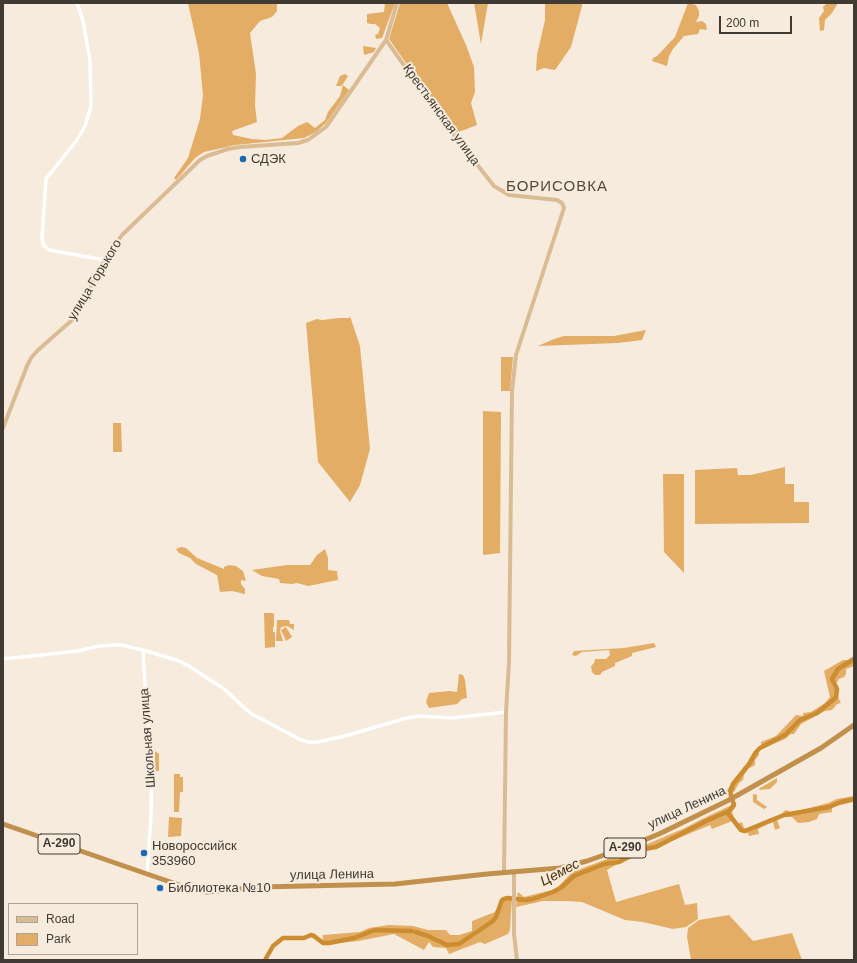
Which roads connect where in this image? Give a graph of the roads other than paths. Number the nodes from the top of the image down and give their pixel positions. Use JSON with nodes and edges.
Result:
{"nodes":[{"id":1,"x":77,"y":3,"type":"edge"},
{"id":2,"x":397,"y":3,"type":"edge"},
{"id":3,"x":386,"y":40,"type":"junction"},
{"id":4,"x":105,"y":260,"type":"junction"},
{"id":5,"x":3,"y":428,"type":"edge"},
{"id":6,"x":143,"y":650,"type":"junction"},
{"id":7,"x":3,"y":659,"type":"edge"},
{"id":8,"x":506,"y":712,"type":"junction"},
{"id":9,"x":854,"y":725,"type":"edge"},
{"id":10,"x":3,"y":824,"type":"edge"},
{"id":11,"x":504,"y":873,"type":"junction"},
{"id":12,"x":514,"y":873,"type":"junction"},
{"id":13,"x":146,"y":874,"type":"junction"},
{"id":14,"x":517,"y":960,"type":"edge"}],
"edges":[{"from":1,"to":4,"type":"street"},
{"from":2,"to":3,"type":"main road","name":"улица Горького"},
{"from":3,"to":4,"type":"main road","name":"улица Горького"},
{"from":3,"to":8,"type":"main road","name":"Крестьянская улица"},
{"from":4,"to":5,"type":"main road","name":"улица Горького"},
{"from":6,"to":7,"type":"street"},
{"from":6,"to":8,"type":"street"},
{"from":6,"to":13,"type":"street","name":"Школьная улица"},
{"from":8,"to":11,"type":"main road"},
{"from":9,"to":12,"type":"highway","name":"улица Ленина","number":"А-290"},
{"from":10,"to":13,"type":"highway","name":"улица Ленина","number":"А-290"},
{"from":11,"to":12,"type":"highway","name":"улица Ленина"},
{"from":11,"to":13,"type":"highway","name":"улица Ленина","number":"А-290"},
{"from":12,"to":14,"type":"main road"}]}
